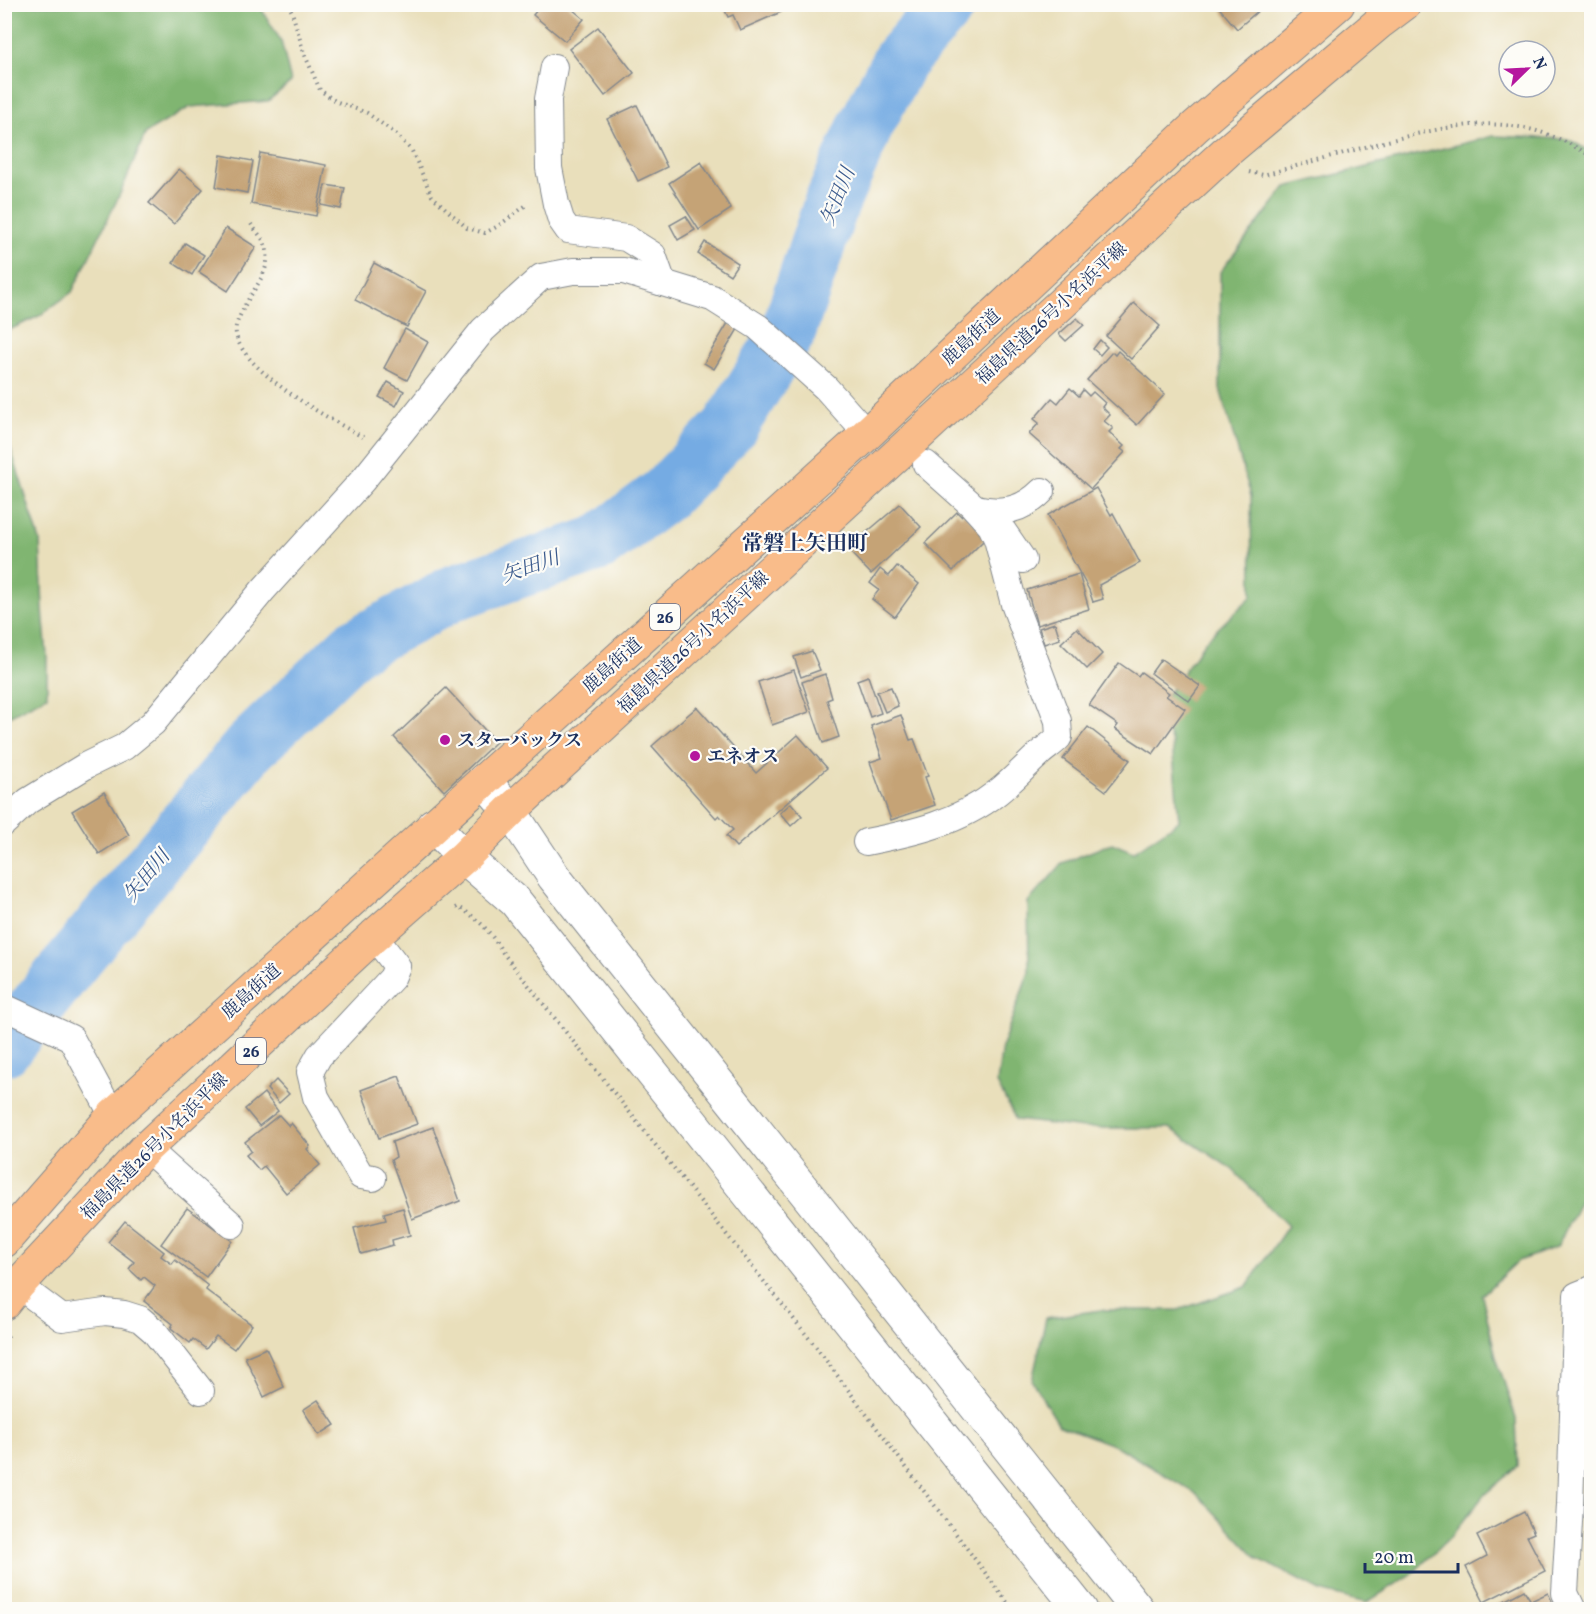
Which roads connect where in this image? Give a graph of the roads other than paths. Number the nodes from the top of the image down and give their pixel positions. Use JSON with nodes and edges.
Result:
{"nodes":[{"id":1,"x":1338,"y":4,"type":"edge"},
{"id":2,"x":1404,"y":4,"type":"edge"},
{"id":3,"x":554,"y":68,"type":"dead end"},
{"id":4,"x":663,"y":283,"type":"junction"},
{"id":5,"x":867,"y":434,"type":"junction"},
{"id":6,"x":926,"y":464,"type":"dead end"},
{"id":7,"x":1042,"y":491,"type":"dead end"},
{"id":8,"x":983,"y":517,"type":"junction"},
{"id":9,"x":1023,"y":561,"type":"dead end"},
{"id":10,"x":1035,"y":660,"type":"junction"},
{"id":11,"x":1069,"y":697,"type":"dead end"},
{"id":12,"x":1059,"y":752,"type":"dead end"},
{"id":13,"x":1023,"y":769,"type":"junction"},
{"id":14,"x":484,"y":780,"type":"junction"},
{"id":15,"x":510,"y":811,"type":"junction"},
{"id":16,"x":4,"y":823,"type":"edge"},
{"id":17,"x":434,"y":825,"type":"junction"},
{"id":18,"x":866,"y":842,"type":"dead end"},
{"id":19,"x":464,"y":857,"type":"junction"},
{"id":20,"x":374,"y":936,"type":"junction"},
{"id":21,"x":6,"y":1008,"type":"edge"},
{"id":22,"x":113,"y":1116,"type":"junction"},
{"id":23,"x":147,"y":1148,"type":"junction"},
{"id":24,"x":373,"y":1178,"type":"dead end"},
{"id":25,"x":232,"y":1225,"type":"dead end"},
{"id":26,"x":4,"y":1240,"type":"edge"},
{"id":27,"x":1592,"y":1289,"type":"edge"},
{"id":28,"x":20,"y":1296,"type":"edge"},
{"id":29,"x":201,"y":1391,"type":"dead end"},
{"id":30,"x":1581,"y":1500,"type":"edge"},
{"id":31,"x":1082,"y":1610,"type":"edge"},
{"id":32,"x":1138,"y":1610,"type":"edge"},
{"id":33,"x":1573,"y":1610,"type":"edge"}],
"edges":[{"from":1,"to":5,"type":"main road","name":"鹿島街道","number":"26"},
{"from":2,"to":15,"type":"main road","name":"福島県道26号小名浜平線","number":"26"},
{"from":3,"to":4,"type":"street"},
{"from":4,"to":5,"type":"street"},
{"from":4,"to":16,"type":"street"},
{"from":5,"to":14,"type":"main road","name":"鹿島街道","number":"26"},
{"from":6,"to":8,"type":"street"},
{"from":7,"to":8,"type":"street"},
{"from":8,"to":9,"type":"street"},
{"from":8,"to":10,"type":"street"},
{"from":10,"to":11,"type":"street"},
{"from":10,"to":13,"type":"street"},
{"from":12,"to":13,"type":"street"},
{"from":13,"to":18,"type":"street"},
{"from":14,"to":15,"type":"street"},
{"from":14,"to":17,"type":"main road","name":"鹿島街道","number":"26"},
{"from":15,"to":19,"type":"main road","name":"福島県道26号小名浜平線","number":"26"},
{"from":15,"to":32,"type":"street"},
{"from":17,"to":19,"type":"street"},
{"from":17,"to":22,"type":"main road","name":"鹿島街道","number":"26"},
{"from":19,"to":20,"type":"main road","name":"福島県道26号小名浜平線","number":"26"},
{"from":19,"to":31,"type":"street"},
{"from":20,"to":23,"type":"main road","name":"福島県道26号小名浜平線","number":"26"},
{"from":20,"to":24,"type":"street"},
{"from":21,"to":22,"type":"street"},
{"from":22,"to":26,"type":"main road","name":"鹿島街道","number":"26"},
{"from":23,"to":25,"type":"street"},
{"from":23,"to":28,"type":"main road","name":"福島県道26号小名浜平線","number":"26"},
{"from":27,"to":30,"type":"street"},
{"from":28,"to":29,"type":"street"},
{"from":30,"to":33,"type":"street"}]}
